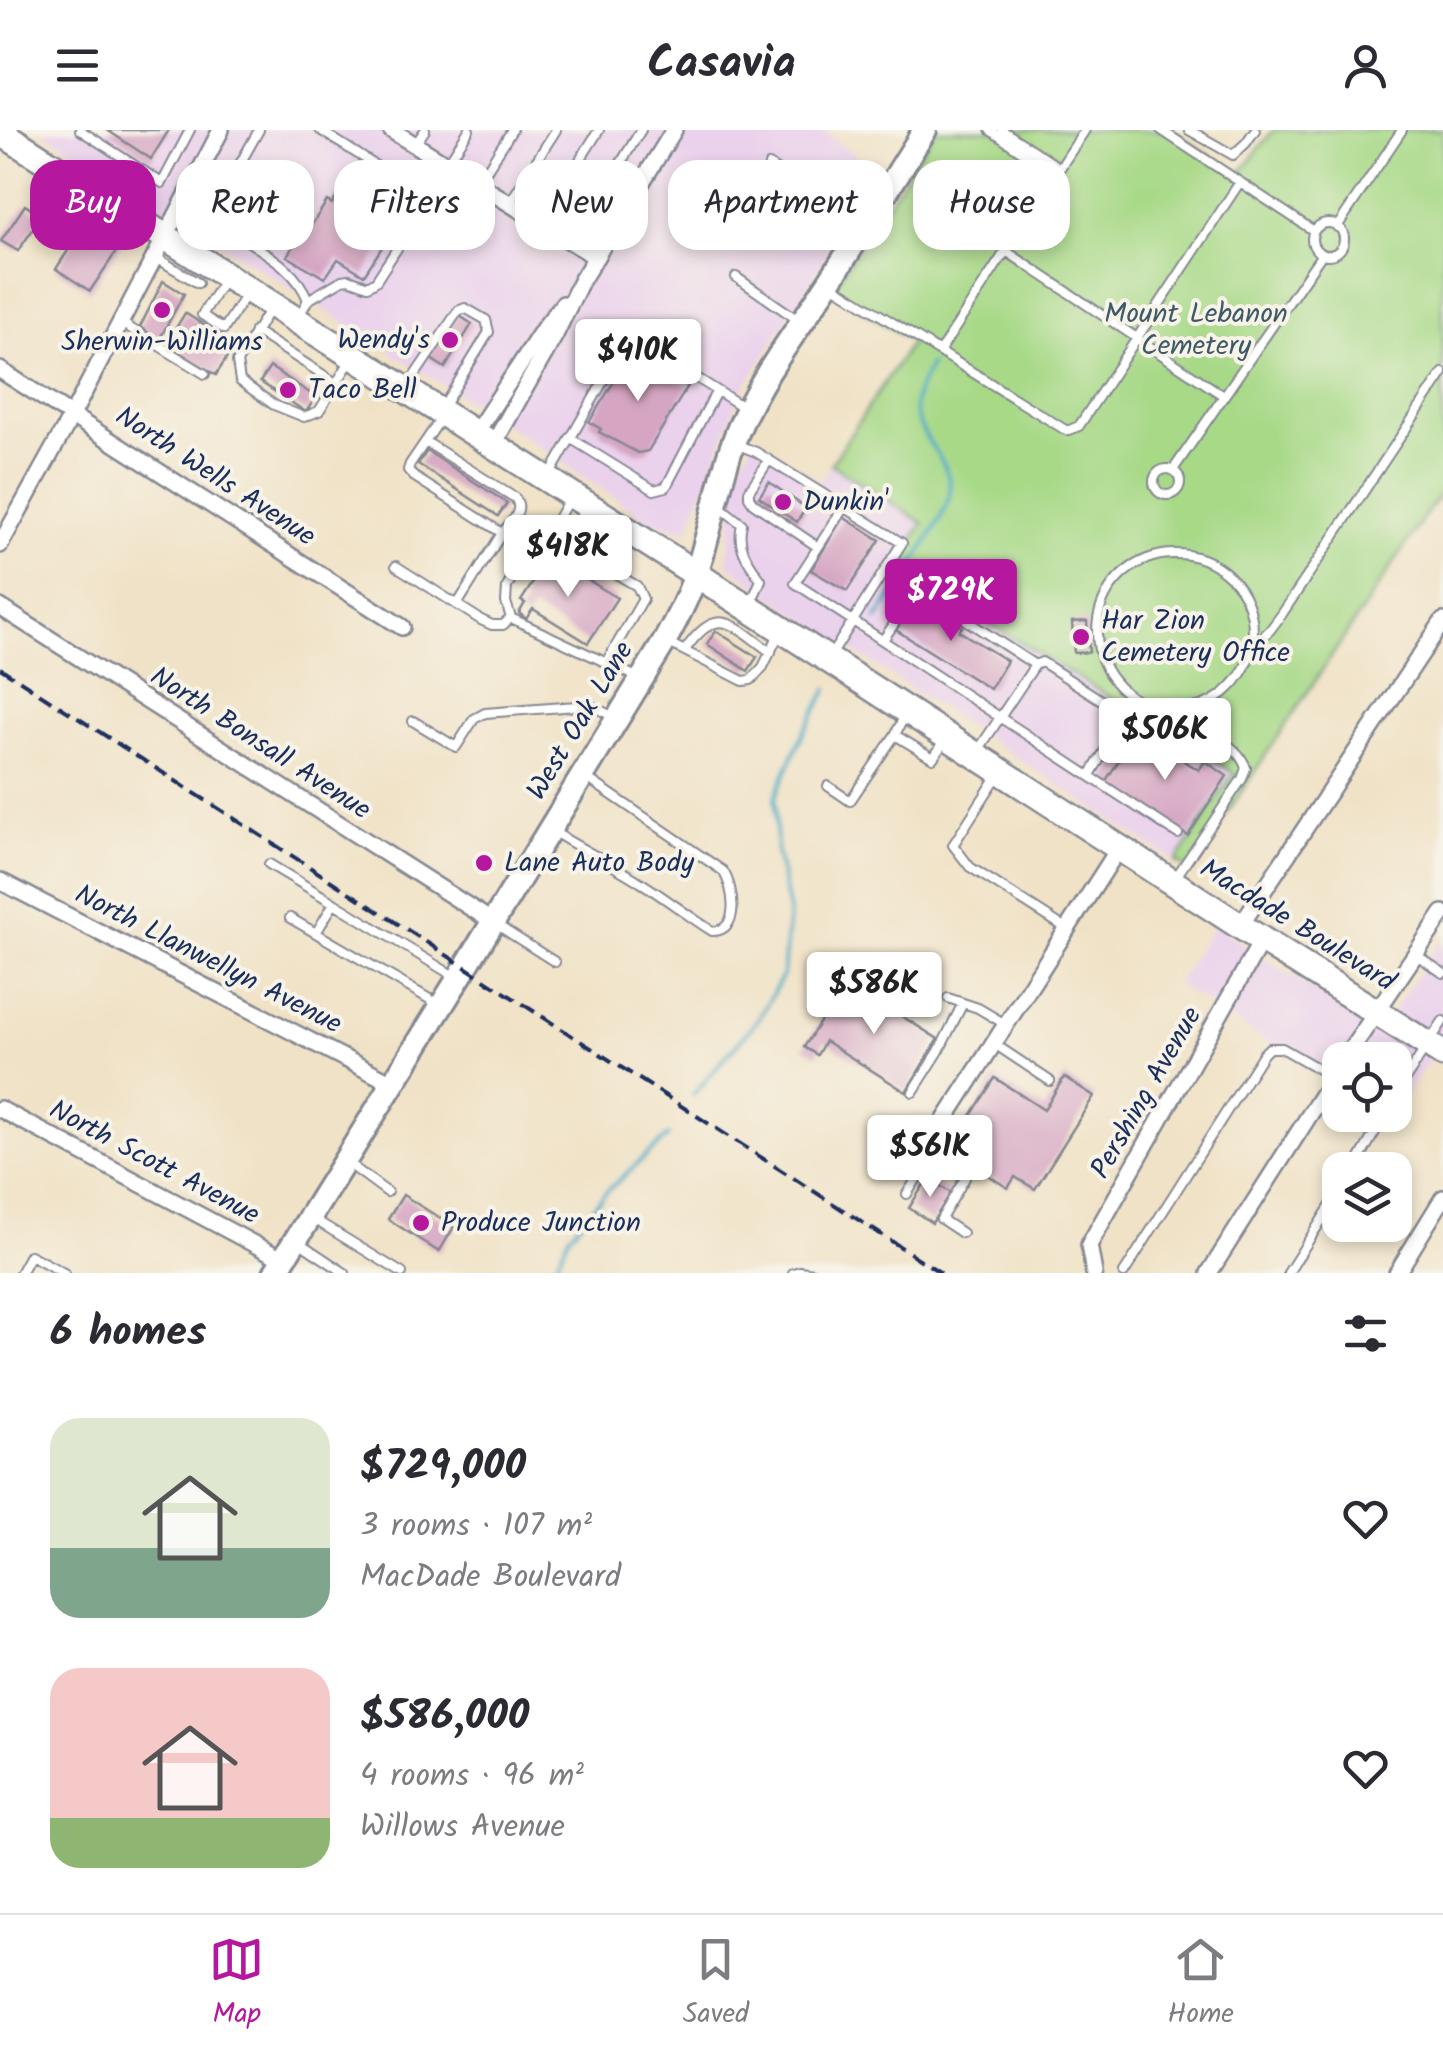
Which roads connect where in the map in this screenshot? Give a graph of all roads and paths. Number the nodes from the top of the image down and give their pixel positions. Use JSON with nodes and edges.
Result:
{"nodes":[{"id":1,"x":80,"y":130,"type":"edge"},
{"id":2,"x":190,"y":130,"type":"edge"},
{"id":3,"x":221,"y":130,"type":"edge"},
{"id":4,"x":259,"y":130,"type":"edge"},
{"id":5,"x":320,"y":130,"type":"edge"},
{"id":6,"x":390,"y":130,"type":"edge"},
{"id":7,"x":425,"y":130,"type":"edge"},
{"id":8,"x":469,"y":130,"type":"edge"},
{"id":9,"x":512,"y":130,"type":"edge"},
{"id":10,"x":556,"y":130,"type":"edge"},
{"id":11,"x":598,"y":130,"type":"edge"},
{"id":12,"x":642,"y":130,"type":"edge"},
{"id":13,"x":674,"y":130,"type":"edge"},
{"id":14,"x":925,"y":130,"type":"edge"},
{"id":15,"x":990,"y":130,"type":"edge"},
{"id":16,"x":1002,"y":130,"type":"edge"},
{"id":17,"x":1085,"y":130,"type":"edge"},
{"id":18,"x":1161,"y":130,"type":"edge"},
{"id":19,"x":1189,"y":130,"type":"edge"},
{"id":20,"x":1255,"y":130,"type":"edge"},
{"id":21,"x":1402,"y":130,"type":"edge"},
{"id":22,"x":0,"y":132,"type":"edge"},
{"id":23,"x":415,"y":145,"type":"junction"},
{"id":24,"x":439,"y":160,"type":"edge"},
{"id":25,"x":449,"y":160,"type":"edge"},
{"id":26,"x":493,"y":160,"type":"edge"},
{"id":27,"x":579,"y":160,"type":"edge"},
{"id":28,"x":623,"y":160,"type":"edge"},
{"id":29,"x":1039,"y":160,"type":"edge"},
{"id":30,"x":1042,"y":160,"type":"edge"},
{"id":31,"x":1066,"y":160,"type":"edge"},
{"id":32,"x":893,"y":181,"type":"edge"},
{"id":33,"x":1240,"y":182,"type":"junction"},
{"id":34,"x":495,"y":194,"type":"edge"},
{"id":35,"x":509,"y":203,"type":"junction"},
{"id":36,"x":515,"y":207,"type":"edge"},
{"id":37,"x":1338,"y":226,"type":"junction"},
{"id":38,"x":1314,"y":231,"type":"junction"},
{"id":39,"x":160,"y":246,"type":"junction"},
{"id":40,"x":585,"y":250,"type":"edge"},
{"id":41,"x":849,"y":250,"type":"edge"},
{"id":42,"x":1006,"y":251,"type":"joint"},
{"id":43,"x":1322,"y":254,"type":"junction"},
{"id":44,"x":596,"y":257,"type":"junction"},
{"id":45,"x":227,"y":275,"type":"junction"},
{"id":46,"x":736,"y":277,"type":"dead end"},
{"id":47,"x":829,"y":282,"type":"junction"},
{"id":48,"x":198,"y":284,"type":"dead end"},
{"id":49,"x":250,"y":290,"type":"junction"},
{"id":50,"x":272,"y":304,"type":"junction"},
{"id":51,"x":303,"y":310,"type":"junction"},
{"id":52,"x":120,"y":322,"type":"junction"},
{"id":53,"x":801,"y":323,"type":"junction"},
{"id":54,"x":255,"y":331,"type":"junction"},
{"id":55,"x":1137,"y":337,"type":"junction"},
{"id":56,"x":940,"y":351,"type":"junction"},
{"id":57,"x":354,"y":356,"type":"junction"},
{"id":58,"x":0,"y":370,"type":"edge"},
{"id":59,"x":1443,"y":373,"type":"edge"},
{"id":60,"x":205,"y":374,"type":"dead end"},
{"id":61,"x":336,"y":383,"type":"junction"},
{"id":62,"x":406,"y":390,"type":"junction"},
{"id":63,"x":716,"y":392,"type":"junction"},
{"id":64,"x":1224,"y":396,"type":"junction"},
{"id":65,"x":748,"y":410,"type":"junction"},
{"id":66,"x":443,"y":412,"type":"junction"},
{"id":67,"x":72,"y":415,"type":"junction"},
{"id":68,"x":570,"y":438,"type":"junction"},
{"id":69,"x":484,"y":439,"type":"junction"},
{"id":70,"x":426,"y":442,"type":"junction"},
{"id":71,"x":733,"y":444,"type":"junction"},
{"id":72,"x":768,"y":460,"type":"junction"},
{"id":73,"x":1173,"y":470,"type":"dead end"},
{"id":74,"x":547,"y":480,"type":"junction"},
{"id":75,"x":571,"y":495,"type":"junction"},
{"id":76,"x":716,"y":504,"type":"junction"},
{"id":77,"x":844,"y":506,"type":"junction"},
{"id":78,"x":552,"y":529,"type":"junction"},
{"id":79,"x":502,"y":533,"type":"junction"},
{"id":80,"x":540,"y":538,"type":"junction"},
{"id":81,"x":0,"y":545,"type":"edge"},
{"id":82,"x":818,"y":547,"type":"junction"},
{"id":83,"x":526,"y":552,"type":"junction"},
{"id":84,"x":396,"y":566,"type":"dead end"},
{"id":85,"x":696,"y":574,"type":"junction"},
{"id":86,"x":457,"y":605,"type":"junction"},
{"id":87,"x":0,"y":607,"type":"edge"},
{"id":88,"x":737,"y":610,"type":"junction"},
{"id":89,"x":511,"y":618,"type":"junction"},
{"id":90,"x":853,"y":621,"type":"junction"},
{"id":91,"x":1443,"y":621,"type":"edge"},
{"id":92,"x":402,"y":627,"type":"dead end"},
{"id":93,"x":883,"y":640,"type":"junction"},
{"id":94,"x":776,"y":641,"type":"junction"},
{"id":95,"x":675,"y":645,"type":"junction"},
{"id":96,"x":1252,"y":647,"type":"junction"},
{"id":97,"x":828,"y":660,"type":"junction"},
{"id":98,"x":606,"y":663,"type":"junction"},
{"id":99,"x":1035,"y":665,"type":"junction"},
{"id":100,"x":642,"y":679,"type":"junction"},
{"id":101,"x":1187,"y":710,"type":"junction"},
{"id":102,"x":907,"y":712,"type":"junction"},
{"id":103,"x":1000,"y":716,"type":"junction"},
{"id":104,"x":618,"y":719,"type":"junction"},
{"id":105,"x":413,"y":721,"type":"dead end"},
{"id":106,"x":895,"y":735,"type":"junction"},
{"id":107,"x":948,"y":738,"type":"junction"},
{"id":108,"x":975,"y":755,"type":"junction"},
{"id":109,"x":1000,"y":771,"type":"junction"},
{"id":110,"x":1090,"y":775,"type":"junction"},
{"id":111,"x":583,"y":776,"type":"junction"},
{"id":112,"x":828,"y":786,"type":"dead end"},
{"id":113,"x":550,"y":830,"type":"junction"},
{"id":114,"x":1178,"y":834,"type":"dead end"},
{"id":115,"x":1119,"y":848,"type":"junction"},
{"id":116,"x":269,"y":864,"type":"dead end"},
{"id":117,"x":0,"y":880,"type":"edge"},
{"id":118,"x":1172,"y":882,"type":"junction"},
{"id":119,"x":334,"y":902,"type":"junction"},
{"id":120,"x":1443,"y":913,"type":"edge"},
{"id":121,"x":290,"y":918,"type":"dead end"},
{"id":122,"x":493,"y":922,"type":"junction"},
{"id":123,"x":1240,"y":926,"type":"junction"},
{"id":124,"x":1066,"y":930,"type":"junction"},
{"id":125,"x":316,"y":933,"type":"junction"},
{"id":126,"x":1262,"y":940,"type":"junction"},
{"id":127,"x":1415,"y":954,"type":"junction"},
{"id":128,"x":555,"y":962,"type":"dead end"},
{"id":129,"x":1443,"y":973,"type":"edge"},
{"id":130,"x":458,"y":979,"type":"junction"},
{"id":131,"x":864,"y":982,"type":"dead end"},
{"id":132,"x":930,"y":987,"type":"dead end"},
{"id":133,"x":948,"y":998,"type":"dead end"},
{"id":134,"x":963,"y":1003,"type":"junction"},
{"id":135,"x":442,"y":1006,"type":"junction"},
{"id":136,"x":1376,"y":1012,"type":"junction"},
{"id":137,"x":1443,"y":1021,"type":"edge"},
{"id":138,"x":1006,"y":1024,"type":"junction"},
{"id":139,"x":993,"y":1042,"type":"junction"},
{"id":140,"x":1356,"y":1042,"type":"edge"},
{"id":141,"x":1436,"y":1049,"type":"edge"},
{"id":142,"x":1322,"y":1067,"type":"edge"},
{"id":143,"x":1412,"y":1076,"type":"edge"},
{"id":144,"x":1050,"y":1081,"type":"dead end"},
{"id":145,"x":394,"y":1084,"type":"junction"},
{"id":146,"x":913,"y":1092,"type":"dead end"},
{"id":147,"x":1322,"y":1099,"type":"edge"},
{"id":148,"x":0,"y":1110,"type":"edge"},
{"id":149,"x":931,"y":1149,"type":"junction"},
{"id":150,"x":345,"y":1161,"type":"junction"},
{"id":151,"x":388,"y":1192,"type":"dead end"},
{"id":152,"x":907,"y":1194,"type":"dead end"},
{"id":153,"x":1443,"y":1198,"type":"edge"},
{"id":154,"x":310,"y":1217,"type":"junction"},
{"id":155,"x":1322,"y":1219,"type":"edge"},
{"id":156,"x":962,"y":1234,"type":"dead end"},
{"id":157,"x":285,"y":1262,"type":"edge"},
{"id":158,"x":20,"y":1273,"type":"edge"},
{"id":159,"x":64,"y":1273,"type":"edge"},
{"id":160,"x":345,"y":1273,"type":"edge"},
{"id":161,"x":402,"y":1273,"type":"edge"},
{"id":162,"x":793,"y":1273,"type":"edge"},
{"id":163,"x":813,"y":1273,"type":"edge"},
{"id":164,"x":1094,"y":1273,"type":"edge"},
{"id":165,"x":1124,"y":1273,"type":"edge"},
{"id":166,"x":1208,"y":1273,"type":"edge"},
{"id":167,"x":1288,"y":1273,"type":"edge"},
{"id":168,"x":1397,"y":1273,"type":"edge"}],
"edges":[{"from":1,"to":2,"type":"lane"},
{"from":3,"to":39,"type":"street"},
{"from":4,"to":51,"type":"lane"},
{"from":5,"to":51,"type":"lane"},
{"from":6,"to":23,"type":"street"},
{"from":7,"to":23,"type":"lane"},
{"from":8,"to":25,"type":"lane"},
{"from":9,"to":26,"type":"lane"},
{"from":10,"to":35,"type":"lane"},
{"from":11,"to":27,"type":"lane"},
{"from":12,"to":28,"type":"lane"},
{"from":13,"to":44,"type":"street"},
{"from":14,"to":32,"type":"main road","name":"West Oak Lane"},
{"from":15,"to":29,"type":"lane"},
{"from":16,"to":30,"type":"lane"},
{"from":17,"to":31,"type":"lane"},
{"from":18,"to":33,"type":"lane"},
{"from":19,"to":20,"type":"lane"},
{"from":21,"to":37,"type":"lane"},
{"from":22,"to":39,"type":"main road"},
{"from":23,"to":24,"type":"street"},
{"from":33,"to":38,"type":"lane"},
{"from":33,"to":55,"type":"lane"},
{"from":34,"to":35,"type":"street"},
{"from":35,"to":36,"type":"street"},
{"from":37,"to":38,"type":"lane"},
{"from":37,"to":43,"type":"lane"},
{"from":38,"to":43,"type":"lane"},
{"from":39,"to":45,"type":"main road"},
{"from":39,"to":48,"type":"lane"},
{"from":39,"to":52,"type":"street"},
{"from":40,"to":44,"type":"street"},
{"from":41,"to":47,"type":"main road","name":"West Oak Lane"},
{"from":42,"to":55,"type":"lane"},
{"from":42,"to":56,"type":"lane"},
{"from":43,"to":64,"type":"lane"},
{"from":44,"to":69,"type":"street"},
{"from":45,"to":49,"type":"main road"},
{"from":45,"to":49,"type":"lane"},
{"from":46,"to":53,"type":"lane"},
{"from":47,"to":53,"type":"main road","name":"West Oak Lane"},
{"from":47,"to":56,"type":"lane"},
{"from":49,"to":50,"type":"main road"},
{"from":50,"to":51,"type":"main road"},
{"from":50,"to":54,"type":"lane"},
{"from":51,"to":57,"type":"main road"},
{"from":52,"to":60,"type":"lane"},
{"from":52,"to":67,"type":"street"},
{"from":53,"to":65,"type":"main road","name":"West Oak Lane"},
{"from":54,"to":61,"type":"lane"},
{"from":54,"to":61,"type":"lane"},
{"from":55,"to":56,"type":"lane"},
{"from":55,"to":64,"type":"lane"},
{"from":57,"to":61,"type":"lane"},
{"from":57,"to":62,"type":"main road"},
{"from":58,"to":67,"type":"street","name":"North Wells Avenue"},
{"from":59,"to":96,"type":"lane"},
{"from":62,"to":66,"type":"main road"},
{"from":62,"to":66,"type":"lane"},
{"from":63,"to":65,"type":"lane"},
{"from":63,"to":68,"type":"lane"},
{"from":63,"to":68,"type":"lane"},
{"from":64,"to":73,"type":"lane"},
{"from":65,"to":71,"type":"main road","name":"West Oak Lane"},
{"from":66,"to":69,"type":"main road"},
{"from":66,"to":70,"type":"lane"},
{"from":67,"to":81,"type":"street"},
{"from":67,"to":92,"type":"street","name":"North Wells Avenue"},
{"from":68,"to":74,"type":"lane"},
{"from":69,"to":74,"type":"main road"},
{"from":70,"to":79,"type":"lane"},
{"from":70,"to":79,"type":"lane"},
{"from":71,"to":72,"type":"lane"},
{"from":71,"to":76,"type":"main road","name":"West Oak Lane"},
{"from":72,"to":77,"type":"lane"},
{"from":72,"to":82,"type":"lane"},
{"from":74,"to":75,"type":"main road"},
{"from":75,"to":78,"type":"lane"},
{"from":75,"to":85,"type":"main road"},
{"from":76,"to":85,"type":"main road","name":"West Oak Lane"},
{"from":76,"to":88,"type":"lane"},
{"from":77,"to":82,"type":"lane"},
{"from":77,"to":90,"type":"lane"},
{"from":78,"to":80,"type":"lane"},
{"from":78,"to":98,"type":"lane"},
{"from":79,"to":80,"type":"lane"},
{"from":79,"to":83,"type":"lane"},
{"from":79,"to":86,"type":"lane"},
{"from":80,"to":83,"type":"lane"},
{"from":82,"to":90,"type":"lane"},
{"from":83,"to":89,"type":"lane"},
{"from":84,"to":86,"type":"lane"},
{"from":85,"to":88,"type":"main road"},
{"from":85,"to":95,"type":"main road","name":"West Oak Lane"},
{"from":86,"to":89,"type":"lane"},
{"from":87,"to":122,"type":"street","name":"North Bonsall Avenue"},
{"from":88,"to":94,"type":"main road"},
{"from":88,"to":95,"type":"lane"},
{"from":89,"to":98,"type":"lane"},
{"from":90,"to":93,"type":"lane"},
{"from":90,"to":97,"type":"lane"},
{"from":91,"to":123,"type":"street"},
{"from":93,"to":99,"type":"lane"},
{"from":93,"to":103,"type":"lane"},
{"from":94,"to":95,"type":"lane"},
{"from":94,"to":97,"type":"main road"},
{"from":95,"to":100,"type":"main road","name":"West Oak Lane"},
{"from":96,"to":101,"type":"lane"},
{"from":96,"to":101,"type":"lane"},
{"from":97,"to":102,"type":"main road"},
{"from":98,"to":100,"type":"lane"},
{"from":99,"to":103,"type":"lane"},
{"from":99,"to":110,"type":"lane"},
{"from":100,"to":104,"type":"main road","name":"West Oak Lane"},
{"from":101,"to":118,"type":"lane"},
{"from":102,"to":106,"type":"lane"},
{"from":102,"to":107,"type":"main road"},
{"from":103,"to":108,"type":"lane"},
{"from":103,"to":110,"type":"lane"},
{"from":104,"to":105,"type":"lane"},
{"from":104,"to":111,"type":"main road","name":"West Oak Lane"},
{"from":106,"to":107,"type":"lane"},
{"from":106,"to":112,"type":"lane"},
{"from":107,"to":108,"type":"main road"},
{"from":108,"to":109,"type":"main road"},
{"from":109,"to":115,"type":"main road"},
{"from":109,"to":124,"type":"lane"},
{"from":110,"to":114,"type":"lane"},
{"from":111,"to":113,"type":"main road","name":"West Oak Lane"},
{"from":111,"to":113,"type":"lane"},
{"from":113,"to":122,"type":"main road","name":"West Oak Lane"},
{"from":115,"to":118,"type":"main road","name":"Macdade Boulevard"},
{"from":115,"to":124,"type":"street"},
{"from":116,"to":119,"type":"lane"},
{"from":117,"to":145,"type":"street","name":"North Llanwellyn Avenue"},
{"from":118,"to":123,"type":"main road","name":"Macdade Boulevard"},
{"from":119,"to":125,"type":"lane"},
{"from":119,"to":130,"type":"lane"},
{"from":120,"to":127,"type":"street"},
{"from":121,"to":125,"type":"lane"},
{"from":122,"to":128,"type":"lane"},
{"from":122,"to":130,"type":"main road","name":"West Oak Lane"},
{"from":123,"to":126,"type":"main road","name":"Macdade Boulevard"},
{"from":124,"to":138,"type":"street"},
{"from":125,"to":135,"type":"lane"},
{"from":126,"to":136,"type":"main road","name":"Macdade Boulevard"},
{"from":126,"to":164,"type":"street","name":"Pershing Avenue"},
{"from":127,"to":129,"type":"lane"},
{"from":127,"to":136,"type":"street"},
{"from":130,"to":135,"type":"main road","name":"West Oak Lane"},
{"from":131,"to":132,"type":"lane"},
{"from":133,"to":134,"type":"lane"},
{"from":134,"to":138,"type":"lane"},
{"from":134,"to":146,"type":"lane"},
{"from":135,"to":145,"type":"main road","name":"West Oak Lane"},
{"from":136,"to":140,"type":"street"},
{"from":136,"to":141,"type":"main road","name":"Macdade Boulevard"},
{"from":137,"to":141,"type":"lane"},
{"from":138,"to":139,"type":"street"},
{"from":139,"to":144,"type":"lane"},
{"from":139,"to":149,"type":"street"},
{"from":141,"to":143,"type":"lane"},
{"from":142,"to":165,"type":"lane"},
{"from":145,"to":150,"type":"main road","name":"West Oak Lane"},
{"from":147,"to":166,"type":"street"},
{"from":148,"to":157,"type":"street","name":"North Scott Avenue"},
{"from":149,"to":152,"type":"lane"},
{"from":149,"to":156,"type":"lane"},
{"from":150,"to":151,"type":"lane"},
{"from":150,"to":154,"type":"main road","name":"West Oak Lane"},
{"from":153,"to":168,"type":"street"},
{"from":154,"to":157,"type":"main road","name":"West Oak Lane"},
{"from":154,"to":161,"type":"lane"},
{"from":155,"to":167,"type":"lane"},
{"from":157,"to":160,"type":"lane"},
{"from":158,"to":159,"type":"lane"},
{"from":162,"to":163,"type":"lane"}]}
